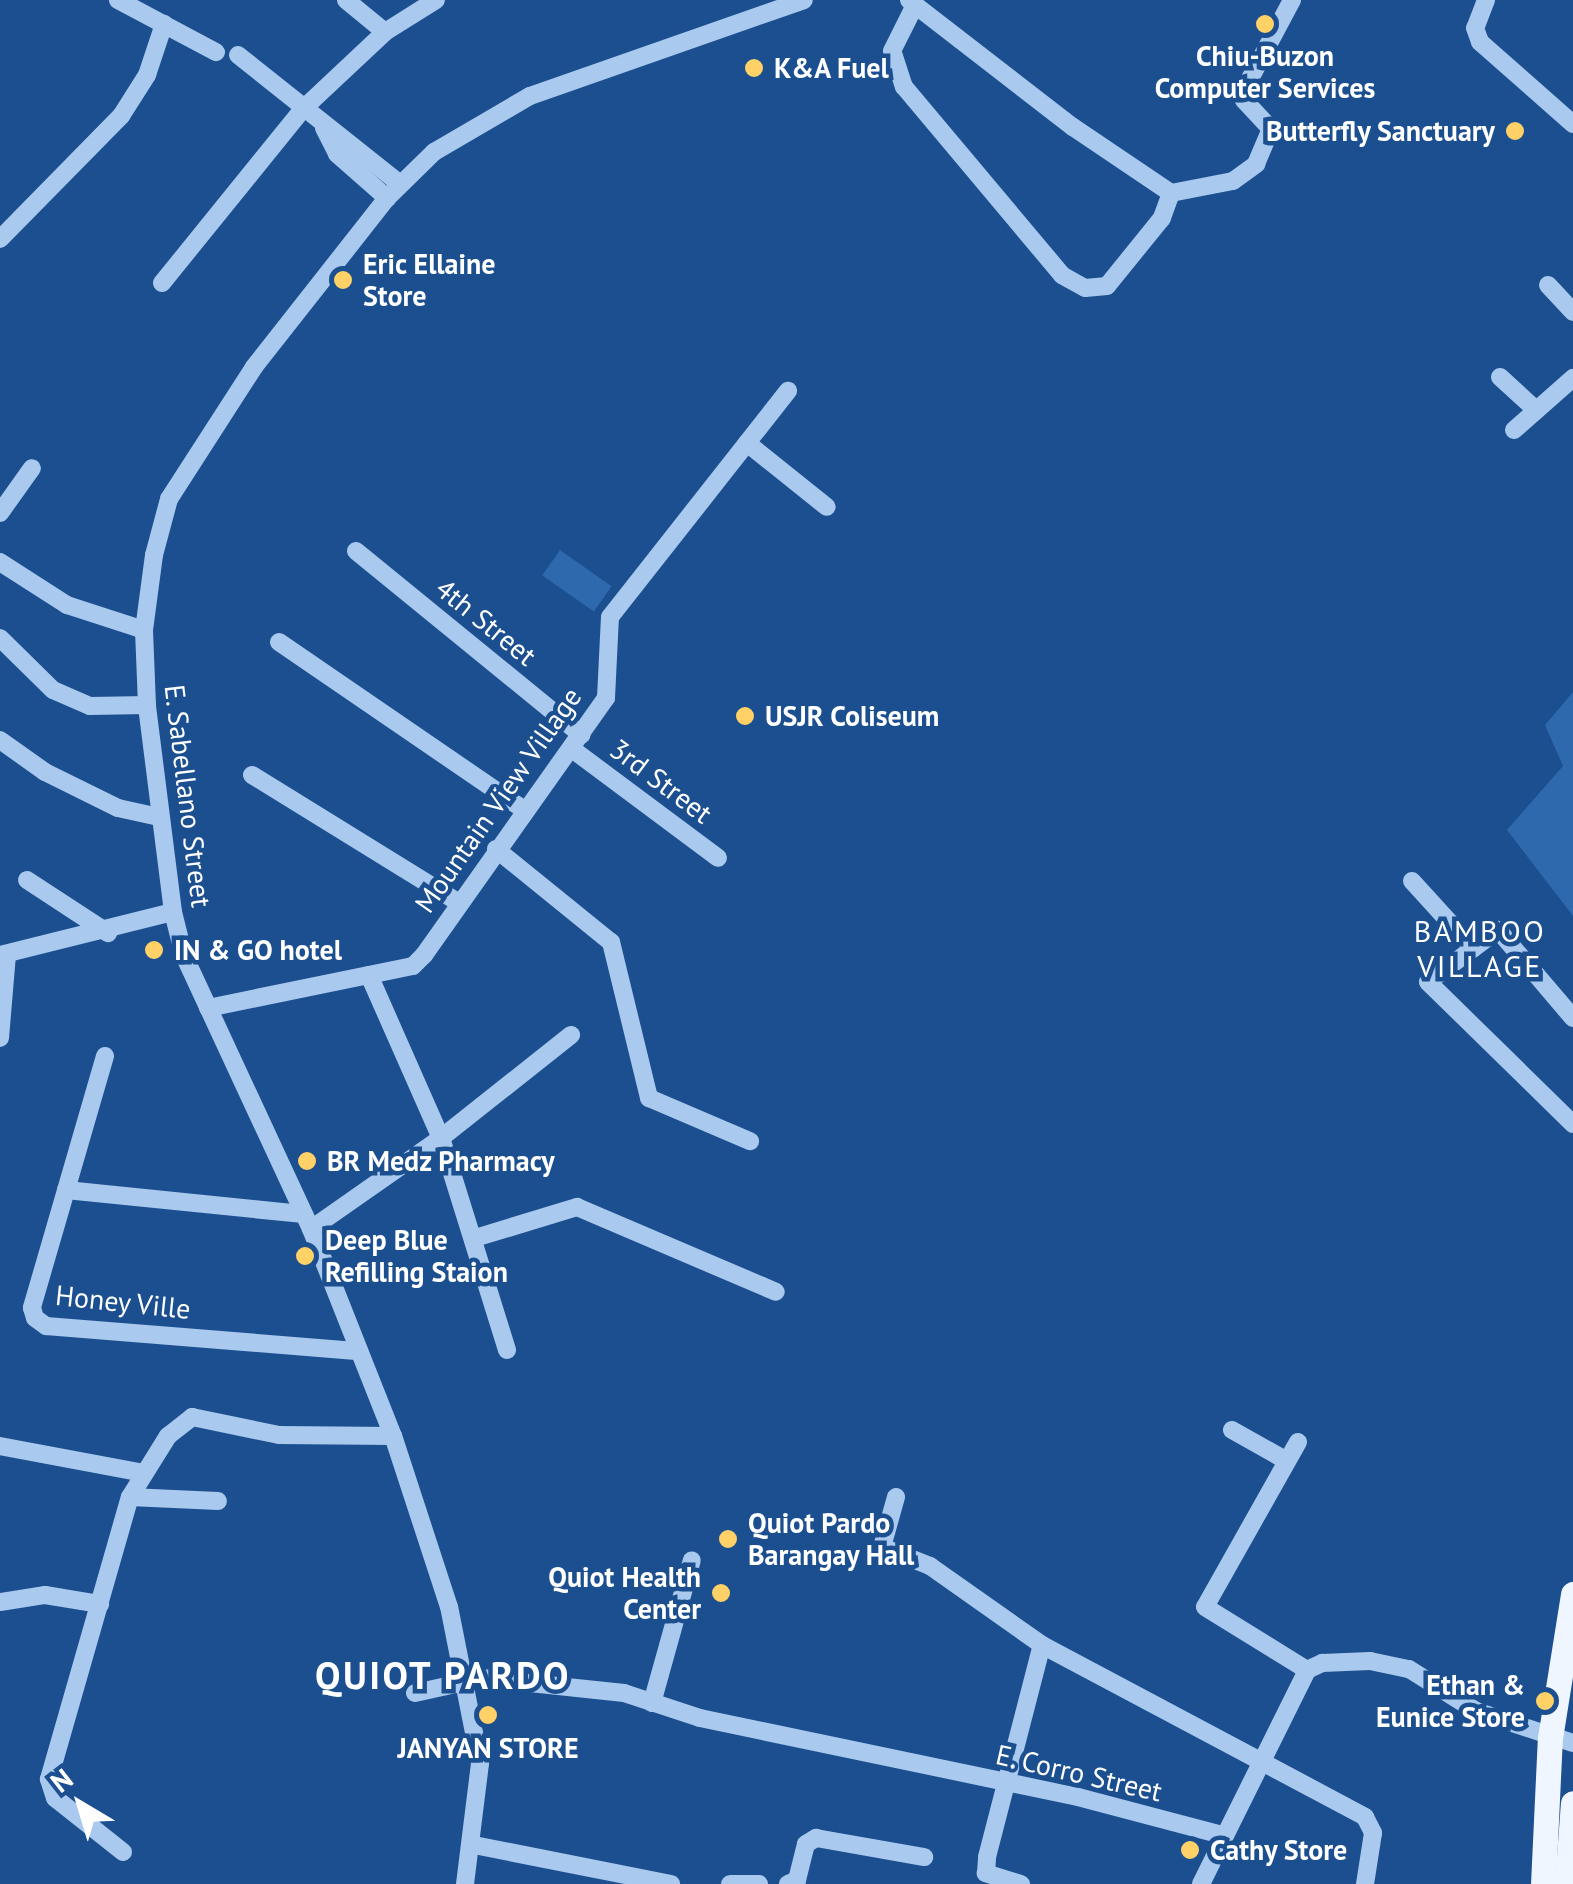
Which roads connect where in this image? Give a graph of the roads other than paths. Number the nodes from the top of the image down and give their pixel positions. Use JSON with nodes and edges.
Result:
{"nodes":[{"id":1,"x":118,"y":0,"type":"edge"},
{"id":2,"x":346,"y":0,"type":"edge"},
{"id":3,"x":436,"y":0,"type":"edge"},
{"id":4,"x":804,"y":0,"type":"edge"},
{"id":5,"x":1292,"y":0,"type":"edge"},
{"id":6,"x":1486,"y":0,"type":"edge"},
{"id":7,"x":912,"y":2,"type":"edge"},
{"id":8,"x":164,"y":24,"type":"junction"},
{"id":9,"x":385,"y":32,"type":"junction"},
{"id":10,"x":216,"y":52,"type":"dead end"},
{"id":11,"x":238,"y":54,"type":"dead end"},
{"id":12,"x":303,"y":109,"type":"junction"},
{"id":13,"x":1573,"y":124,"type":"edge"},
{"id":14,"x":393,"y":191,"type":"junction"},
{"id":15,"x":1171,"y":193,"type":"junction"},
{"id":16,"x":0,"y":239,"type":"edge"},
{"id":17,"x":162,"y":283,"type":"dead end"},
{"id":18,"x":1548,"y":285,"type":"dead end"},
{"id":19,"x":1573,"y":310,"type":"edge"},
{"id":20,"x":1500,"y":377,"type":"dead end"},
{"id":21,"x":1573,"y":378,"type":"edge"},
{"id":22,"x":788,"y":392,"type":"dead end"},
{"id":23,"x":1536,"y":410,"type":"junction"},
{"id":24,"x":1514,"y":430,"type":"dead end"},
{"id":25,"x":747,"y":443,"type":"junction"},
{"id":26,"x":32,"y":468,"type":"dead end"},
{"id":27,"x":827,"y":508,"type":"dead end"},
{"id":28,"x":0,"y":513,"type":"edge"},
{"id":29,"x":356,"y":552,"type":"dead end"},
{"id":30,"x":0,"y":562,"type":"edge"},
{"id":31,"x":144,"y":630,"type":"junction"},
{"id":32,"x":0,"y":638,"type":"edge"},
{"id":33,"x":279,"y":642,"type":"dead end"},
{"id":34,"x":147,"y":706,"type":"junction"},
{"id":35,"x":0,"y":740,"type":"edge"},
{"id":36,"x":576,"y":742,"type":"junction"},
{"id":37,"x":252,"y":774,"type":"dead end"},
{"id":38,"x":526,"y":811,"type":"junction"},
{"id":39,"x":159,"y":817,"type":"junction"},
{"id":40,"x":496,"y":849,"type":"junction"},
{"id":41,"x":718,"y":858,"type":"dead end"},
{"id":42,"x":27,"y":880,"type":"dead end"},
{"id":43,"x":1412,"y":881,"type":"dead end"},
{"id":44,"x":458,"y":903,"type":"junction"},
{"id":45,"x":173,"y":912,"type":"junction"},
{"id":46,"x":108,"y":933,"type":"junction"},
{"id":47,"x":1473,"y":948,"type":"junction"},
{"id":48,"x":3,"y":955,"type":"edge"},
{"id":49,"x":369,"y":975,"type":"junction"},
{"id":50,"x":208,"y":1008,"type":"junction"},
{"id":51,"x":1573,"y":1018,"type":"edge"},
{"id":52,"x":571,"y":1034,"type":"dead end"},
{"id":53,"x":0,"y":1038,"type":"edge"},
{"id":54,"x":105,"y":1056,"type":"dead end"},
{"id":55,"x":1573,"y":1124,"type":"edge"},
{"id":56,"x":441,"y":1138,"type":"junction"},
{"id":57,"x":750,"y":1141,"type":"dead end"},
{"id":58,"x":66,"y":1190,"type":"junction"},
{"id":59,"x":308,"y":1222,"type":"junction"},
{"id":60,"x":475,"y":1238,"type":"junction"},
{"id":61,"x":776,"y":1292,"type":"dead end"},
{"id":62,"x":507,"y":1350,"type":"dead end"},
{"id":63,"x":359,"y":1351,"type":"junction"},
{"id":64,"x":1232,"y":1430,"type":"dead end"},
{"id":65,"x":393,"y":1436,"type":"junction"},
{"id":66,"x":1298,"y":1442,"type":"dead end"},
{"id":67,"x":0,"y":1446,"type":"edge"},
{"id":68,"x":1287,"y":1461,"type":"junction"},
{"id":69,"x":144,"y":1473,"type":"junction"},
{"id":70,"x":130,"y":1497,"type":"junction"},
{"id":71,"x":896,"y":1497,"type":"dead end"},
{"id":72,"x":218,"y":1501,"type":"dead end"},
{"id":73,"x":692,"y":1560,"type":"dead end"},
{"id":74,"x":1573,"y":1594,"type":"edge"},
{"id":75,"x":0,"y":1602,"type":"edge"},
{"id":76,"x":100,"y":1604,"type":"junction"},
{"id":77,"x":1042,"y":1645,"type":"junction"},
{"id":78,"x":1307,"y":1670,"type":"junction"},
{"id":79,"x":464,"y":1679,"type":"junction"},
{"id":80,"x":416,"y":1693,"type":"dead end"},
{"id":81,"x":652,"y":1703,"type":"junction"},
{"id":82,"x":1561,"y":1741,"type":"edge"},
{"id":83,"x":1258,"y":1760,"type":"junction"},
{"id":84,"x":1009,"y":1786,"type":"junction"},
{"id":85,"x":1573,"y":1803,"type":"edge"},
{"id":86,"x":1222,"y":1835,"type":"junction"},
{"id":87,"x":474,"y":1845,"type":"junction"},
{"id":88,"x":123,"y":1852,"type":"dead end"},
{"id":89,"x":924,"y":1857,"type":"dead end"},
{"id":90,"x":465,"y":1884,"type":"edge"},
{"id":91,"x":671,"y":1884,"type":"edge"},
{"id":92,"x":730,"y":1884,"type":"edge"},
{"id":93,"x":759,"y":1884,"type":"edge"},
{"id":94,"x":788,"y":1884,"type":"edge"},
{"id":95,"x":1021,"y":1884,"type":"edge"},
{"id":96,"x":1201,"y":1884,"type":"edge"},
{"id":97,"x":1365,"y":1884,"type":"edge"},
{"id":98,"x":1543,"y":1884,"type":"edge"},
{"id":99,"x":1567,"y":1884,"type":"edge"}],
"edges":[{"from":1,"to":8,"type":"street"},
{"from":2,"to":9,"type":"street"},
{"from":3,"to":9,"type":"street"},
{"from":4,"to":14,"type":"street","name":"E. Sabellano Street"},
{"from":5,"to":15,"type":"street"},
{"from":6,"to":13,"type":"street"},
{"from":7,"to":15,"type":"street"},
{"from":7,"to":15,"type":"street"},
{"from":8,"to":10,"type":"street"},
{"from":8,"to":16,"type":"street"},
{"from":9,"to":12,"type":"street"},
{"from":11,"to":12,"type":"street"},
{"from":12,"to":14,"type":"street"},
{"from":12,"to":17,"type":"street"},
{"from":14,"to":31,"type":"street","name":"E. Sabellano Street"},
{"from":18,"to":19,"type":"street"},
{"from":20,"to":23,"type":"street"},
{"from":21,"to":23,"type":"street"},
{"from":22,"to":25,"type":"street","name":"Mountain View Village"},
{"from":23,"to":24,"type":"street"},
{"from":25,"to":27,"type":"street"},
{"from":25,"to":36,"type":"street","name":"Mountain View Village"},
{"from":26,"to":28,"type":"street"},
{"from":29,"to":36,"type":"street","name":"4th Street"},
{"from":30,"to":31,"type":"street"},
{"from":31,"to":34,"type":"street","name":"E. Sabellano Street"},
{"from":32,"to":34,"type":"street"},
{"from":33,"to":38,"type":"street"},
{"from":34,"to":39,"type":"street","name":"E. Sabellano Street"},
{"from":35,"to":39,"type":"street"},
{"from":36,"to":38,"type":"street","name":"Mountain View Village"},
{"from":36,"to":41,"type":"street","name":"3rd Street"},
{"from":37,"to":44,"type":"street"},
{"from":38,"to":40,"type":"street","name":"Mountain View Village"},
{"from":39,"to":45,"type":"street","name":"E. Sabellano Street"},
{"from":40,"to":44,"type":"street","name":"Mountain View Village"},
{"from":40,"to":57,"type":"street"},
{"from":42,"to":46,"type":"street"},
{"from":43,"to":47,"type":"street"},
{"from":44,"to":49,"type":"street","name":"Mountain View Village"},
{"from":45,"to":46,"type":"street"},
{"from":45,"to":50,"type":"street","name":"E. Sabellano Street"},
{"from":46,"to":48,"type":"street"},
{"from":47,"to":51,"type":"street"},
{"from":47,"to":55,"type":"street"},
{"from":48,"to":53,"type":"street"},
{"from":49,"to":50,"type":"street","name":"Mountain View Village"},
{"from":49,"to":56,"type":"street"},
{"from":50,"to":59,"type":"street","name":"E. Sabellano Street"},
{"from":52,"to":56,"type":"street"},
{"from":54,"to":58,"type":"street","name":"Honey Ville"},
{"from":56,"to":59,"type":"street"},
{"from":56,"to":60,"type":"street"},
{"from":58,"to":59,"type":"street"},
{"from":58,"to":63,"type":"street","name":"Honey Ville"},
{"from":59,"to":63,"type":"street","name":"E. Sabellano Street"},
{"from":60,"to":61,"type":"street"},
{"from":60,"to":62,"type":"street"},
{"from":63,"to":65,"type":"street","name":"E. Sabellano Street"},
{"from":64,"to":68,"type":"street"},
{"from":65,"to":69,"type":"street"},
{"from":65,"to":79,"type":"street","name":"E. Sabellano Street"},
{"from":66,"to":68,"type":"street"},
{"from":67,"to":69,"type":"street"},
{"from":68,"to":78,"type":"street"},
{"from":69,"to":70,"type":"street"},
{"from":70,"to":72,"type":"street"},
{"from":70,"to":76,"type":"street"},
{"from":71,"to":77,"type":"street"},
{"from":73,"to":81,"type":"street"},
{"from":74,"to":82,"type":"main road"},
{"from":75,"to":76,"type":"street"},
{"from":76,"to":88,"type":"street"},
{"from":77,"to":83,"type":"street"},
{"from":77,"to":84,"type":"street"},
{"from":78,"to":82,"type":"street"},
{"from":78,"to":83,"type":"street"},
{"from":79,"to":80,"type":"street","name":"E. Corro Street"},
{"from":79,"to":81,"type":"street","name":"E. Corro Street"},
{"from":79,"to":87,"type":"street","name":"E. Sabellano Street"},
{"from":81,"to":84,"type":"street","name":"E. Corro Street"},
{"from":82,"to":98,"type":"main road"},
{"from":83,"to":86,"type":"street"},
{"from":83,"to":97,"type":"street"},
{"from":84,"to":86,"type":"street","name":"E. Corro Street"},
{"from":84,"to":95,"type":"street"},
{"from":85,"to":99,"type":"main road"},
{"from":86,"to":96,"type":"street"},
{"from":87,"to":90,"type":"street","name":"E. Sabellano Street"},
{"from":87,"to":91,"type":"street"},
{"from":89,"to":94,"type":"street"},
{"from":92,"to":93,"type":"street"}]}
